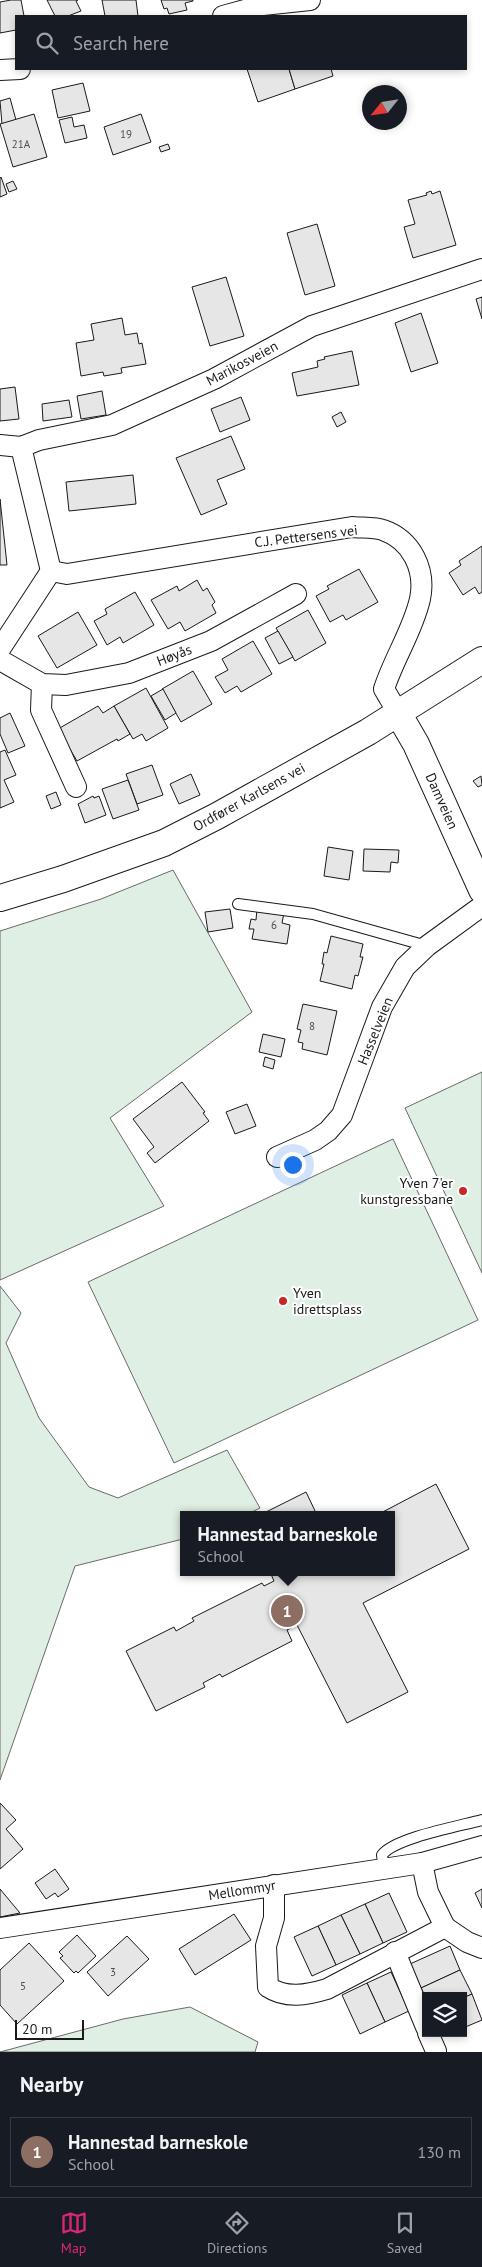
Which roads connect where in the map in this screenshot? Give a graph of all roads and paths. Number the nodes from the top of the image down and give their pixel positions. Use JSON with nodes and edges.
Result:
{"nodes":[{"id":1,"x":310,"y":0,"type":"edge"},
{"id":2,"x":227,"y":15,"type":"edge"},
{"id":3,"x":15,"y":69,"type":"edge"},
{"id":4,"x":0,"y":70,"type":"edge"},
{"id":5,"x":482,"y":269,"type":"edge"},
{"id":6,"x":0,"y":445,"type":"edge"},
{"id":7,"x":22,"y":447,"type":"junction"},
{"id":8,"x":51,"y":571,"type":"junction"},
{"id":9,"x":296,"y":594,"type":"dead end"},
{"id":10,"x":0,"y":649,"type":"edge"},
{"id":11,"x":0,"y":660,"type":"edge"},
{"id":12,"x":482,"y":660,"type":"edge"},
{"id":13,"x":42,"y":684,"type":"junction"},
{"id":14,"x":398,"y":714,"type":"junction"},
{"id":15,"x":76,"y":787,"type":"dead end"},
{"id":16,"x":482,"y":890,"type":"edge"},
{"id":17,"x":0,"y":898,"type":"edge"},
{"id":18,"x":238,"y":904,"type":"dead end"},
{"id":19,"x":482,"y":906,"type":"edge"},
{"id":20,"x":427,"y":946,"type":"junction"},
{"id":21,"x":276,"y":1157,"type":"dead end"},
{"id":22,"x":482,"y":1820,"type":"edge"},
{"id":23,"x":482,"y":1846,"type":"edge"},
{"id":24,"x":422,"y":1863,"type":"junction"},
{"id":25,"x":384,"y":1869,"type":"junction"},
{"id":26,"x":274,"y":1884,"type":"junction"},
{"id":27,"x":445,"y":1927,"type":"junction"},
{"id":28,"x":0,"y":1928,"type":"edge"},
{"id":29,"x":482,"y":1948,"type":"edge"},
{"id":30,"x":395,"y":1952,"type":"junction"},
{"id":31,"x":422,"y":2017,"type":"edge"}],
"edges":[{"from":1,"to":2,"type":"street"},
{"from":3,"to":4,"type":"street"},
{"from":5,"to":7,"type":"street","name":"Marikosveien"},
{"from":6,"to":7,"type":"street","name":"Marikosveien"},
{"from":7,"to":8,"type":"street"},
{"from":8,"to":10,"type":"street"},
{"from":8,"to":14,"type":"street","name":"C.J. Pettersens vei"},
{"from":9,"to":13,"type":"street","name":"Høyås"},
{"from":11,"to":13,"type":"street","name":"Høyås"},
{"from":12,"to":14,"type":"street","name":"Ordfører Karlsens vei"},
{"from":13,"to":15,"type":"street"},
{"from":14,"to":16,"type":"street","name":"Damveien"},
{"from":14,"to":17,"type":"street","name":"Ordfører Karlsens vei"},
{"from":18,"to":20,"type":"lane"},
{"from":19,"to":20,"type":"street","name":"Hasselveien"},
{"from":20,"to":21,"type":"street","name":"Hasselveien"},
{"from":22,"to":25,"type":"lane"},
{"from":23,"to":24,"type":"street","name":"Mellommyr"},
{"from":24,"to":25,"type":"street","name":"Mellommyr"},
{"from":24,"to":27,"type":"street"},
{"from":25,"to":26,"type":"street","name":"Mellommyr"},
{"from":26,"to":28,"type":"street","name":"Mellommyr"},
{"from":26,"to":30,"type":"street"},
{"from":27,"to":29,"type":"street"},
{"from":27,"to":30,"type":"street"},
{"from":30,"to":31,"type":"street"}]}
